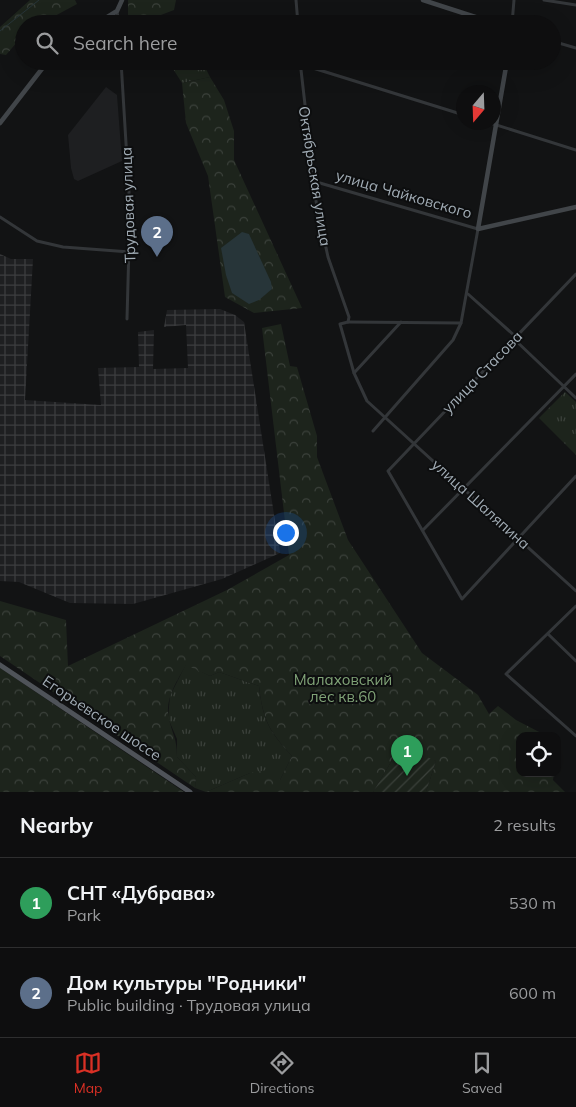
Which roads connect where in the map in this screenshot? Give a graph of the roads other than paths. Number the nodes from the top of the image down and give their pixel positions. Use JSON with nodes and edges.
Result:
{"nodes":[{"id":1,"x":122,"y":0,"type":"edge"},
{"id":2,"x":296,"y":0,"type":"edge"},
{"id":3,"x":423,"y":0,"type":"edge"},
{"id":4,"x":514,"y":0,"type":"edge"},
{"id":5,"x":544,"y":0,"type":"edge"},
{"id":6,"x":576,"y":5,"type":"edge"},
{"id":7,"x":117,"y":11,"type":"junction"},
{"id":8,"x":111,"y":15,"type":"edge"},
{"id":9,"x":118,"y":15,"type":"edge"},
{"id":10,"x":297,"y":15,"type":"edge"},
{"id":11,"x":469,"y":15,"type":"edge"},
{"id":12,"x":513,"y":15,"type":"edge"},
{"id":13,"x":561,"y":44,"type":"edge"},
{"id":14,"x":576,"y":48,"type":"edge"},
{"id":15,"x":41,"y":70,"type":"edge"},
{"id":16,"x":122,"y":70,"type":"edge"},
{"id":17,"x":301,"y":70,"type":"edge"},
{"id":18,"x":322,"y":70,"type":"edge"},
{"id":19,"x":506,"y":70,"type":"edge"},
{"id":20,"x":501,"y":100,"type":"edge"},
{"id":21,"x":456,"y":112,"type":"edge"},
{"id":22,"x":0,"y":123,"type":"edge"},
{"id":23,"x":501,"y":127,"type":"edge"},
{"id":24,"x":496,"y":130,"type":"edge"},
{"id":25,"x":576,"y":150,"type":"edge"},
{"id":26,"x":313,"y":181,"type":"junction"},
{"id":27,"x":575,"y":208,"type":"edge"},
{"id":28,"x":0,"y":216,"type":"edge"},
{"id":29,"x":478,"y":229,"type":"junction"},
{"id":30,"x":130,"y":252,"type":"junction"},
{"id":31,"x":576,"y":274,"type":"edge"},
{"id":32,"x":468,"y":294,"type":"junction"},
{"id":33,"x":127,"y":319,"type":"dead end"},
{"id":34,"x":348,"y":322,"type":"junction"},
{"id":35,"x":402,"y":322,"type":"junction"},
{"id":36,"x":461,"y":323,"type":"junction"},
{"id":37,"x":515,"y":338,"type":"junction"},
{"id":38,"x":354,"y":373,"type":"junction"},
{"id":39,"x":576,"y":374,"type":"edge"},
{"id":40,"x":564,"y":387,"type":"junction"},
{"id":41,"x":576,"y":398,"type":"edge"},
{"id":42,"x":386,"y":418,"type":"junction"},
{"id":43,"x":373,"y":431,"type":"dead end"},
{"id":44,"x":415,"y":443,"type":"junction"},
{"id":45,"x":576,"y":476,"type":"edge"},
{"id":46,"x":463,"y":489,"type":"junction"},
{"id":47,"x":423,"y":530,"type":"junction"},
{"id":48,"x":519,"y":538,"type":"junction"},
{"id":49,"x":576,"y":592,"type":"edge"},
{"id":50,"x":576,"y":606,"type":"edge"},
{"id":51,"x":548,"y":634,"type":"junction"},
{"id":52,"x":576,"y":661,"type":"edge"},
{"id":53,"x":0,"y":665,"type":"edge"},
{"id":54,"x":576,"y":736,"type":"edge"},
{"id":55,"x":190,"y":792,"type":"edge"}],
"edges":[{"from":1,"to":7,"type":"street"},
{"from":2,"to":10,"type":"street"},
{"from":3,"to":11,"type":"street"},
{"from":4,"to":12,"type":"street"},
{"from":5,"to":6,"type":"street"},
{"from":7,"to":8,"type":"street"},
{"from":7,"to":9,"type":"street"},
{"from":13,"to":14,"type":"street"},
{"from":15,"to":22,"type":"street"},
{"from":16,"to":30,"type":"street","name":"Трудовая улица"},
{"from":17,"to":26,"type":"street","name":"Октябрьская улица"},
{"from":18,"to":21,"type":"street"},
{"from":19,"to":20,"type":"street"},
{"from":23,"to":25,"type":"street"},
{"from":24,"to":29,"type":"street"},
{"from":26,"to":29,"type":"street","name":"улица Чайковского"},
{"from":26,"to":34,"type":"street","name":"Октябрьская улица"},
{"from":27,"to":29,"type":"street","name":"улица Чайковского"},
{"from":28,"to":30,"type":"street"},
{"from":29,"to":32,"type":"street"},
{"from":30,"to":33,"type":"street","name":"Трудовая улица"},
{"from":31,"to":37,"type":"street","name":"улица Стасова"},
{"from":32,"to":36,"type":"street"},
{"from":32,"to":37,"type":"street"},
{"from":34,"to":35,"type":"street"},
{"from":34,"to":38,"type":"street","name":"Октябрьская улица"},
{"from":35,"to":36,"type":"street"},
{"from":35,"to":38,"type":"street"},
{"from":36,"to":42,"type":"street"},
{"from":37,"to":40,"type":"street"},
{"from":37,"to":44,"type":"street","name":"улица Стасова"},
{"from":38,"to":42,"type":"street","name":"Октябрьская улица"},
{"from":39,"to":40,"type":"street"},
{"from":40,"to":41,"type":"street"},
{"from":40,"to":46,"type":"street"},
{"from":42,"to":43,"type":"street"},
{"from":42,"to":44,"type":"street","name":"улица Шаляпина"},
{"from":44,"to":46,"type":"street","name":"улица Шаляпина"},
{"from":44,"to":47,"type":"street","name":"улица Стасова"},
{"from":45,"to":48,"type":"street"},
{"from":46,"to":47,"type":"street"},
{"from":46,"to":48,"type":"street","name":"улица Шаляпина"},
{"from":47,"to":48,"type":"street"},
{"from":48,"to":49,"type":"street","name":"улица Шаляпина"},
{"from":50,"to":51,"type":"street"},
{"from":51,"to":52,"type":"street"},
{"from":51,"to":54,"type":"street"},
{"from":53,"to":55,"type":"main road","name":"Егорьевское шоссе"}]}
